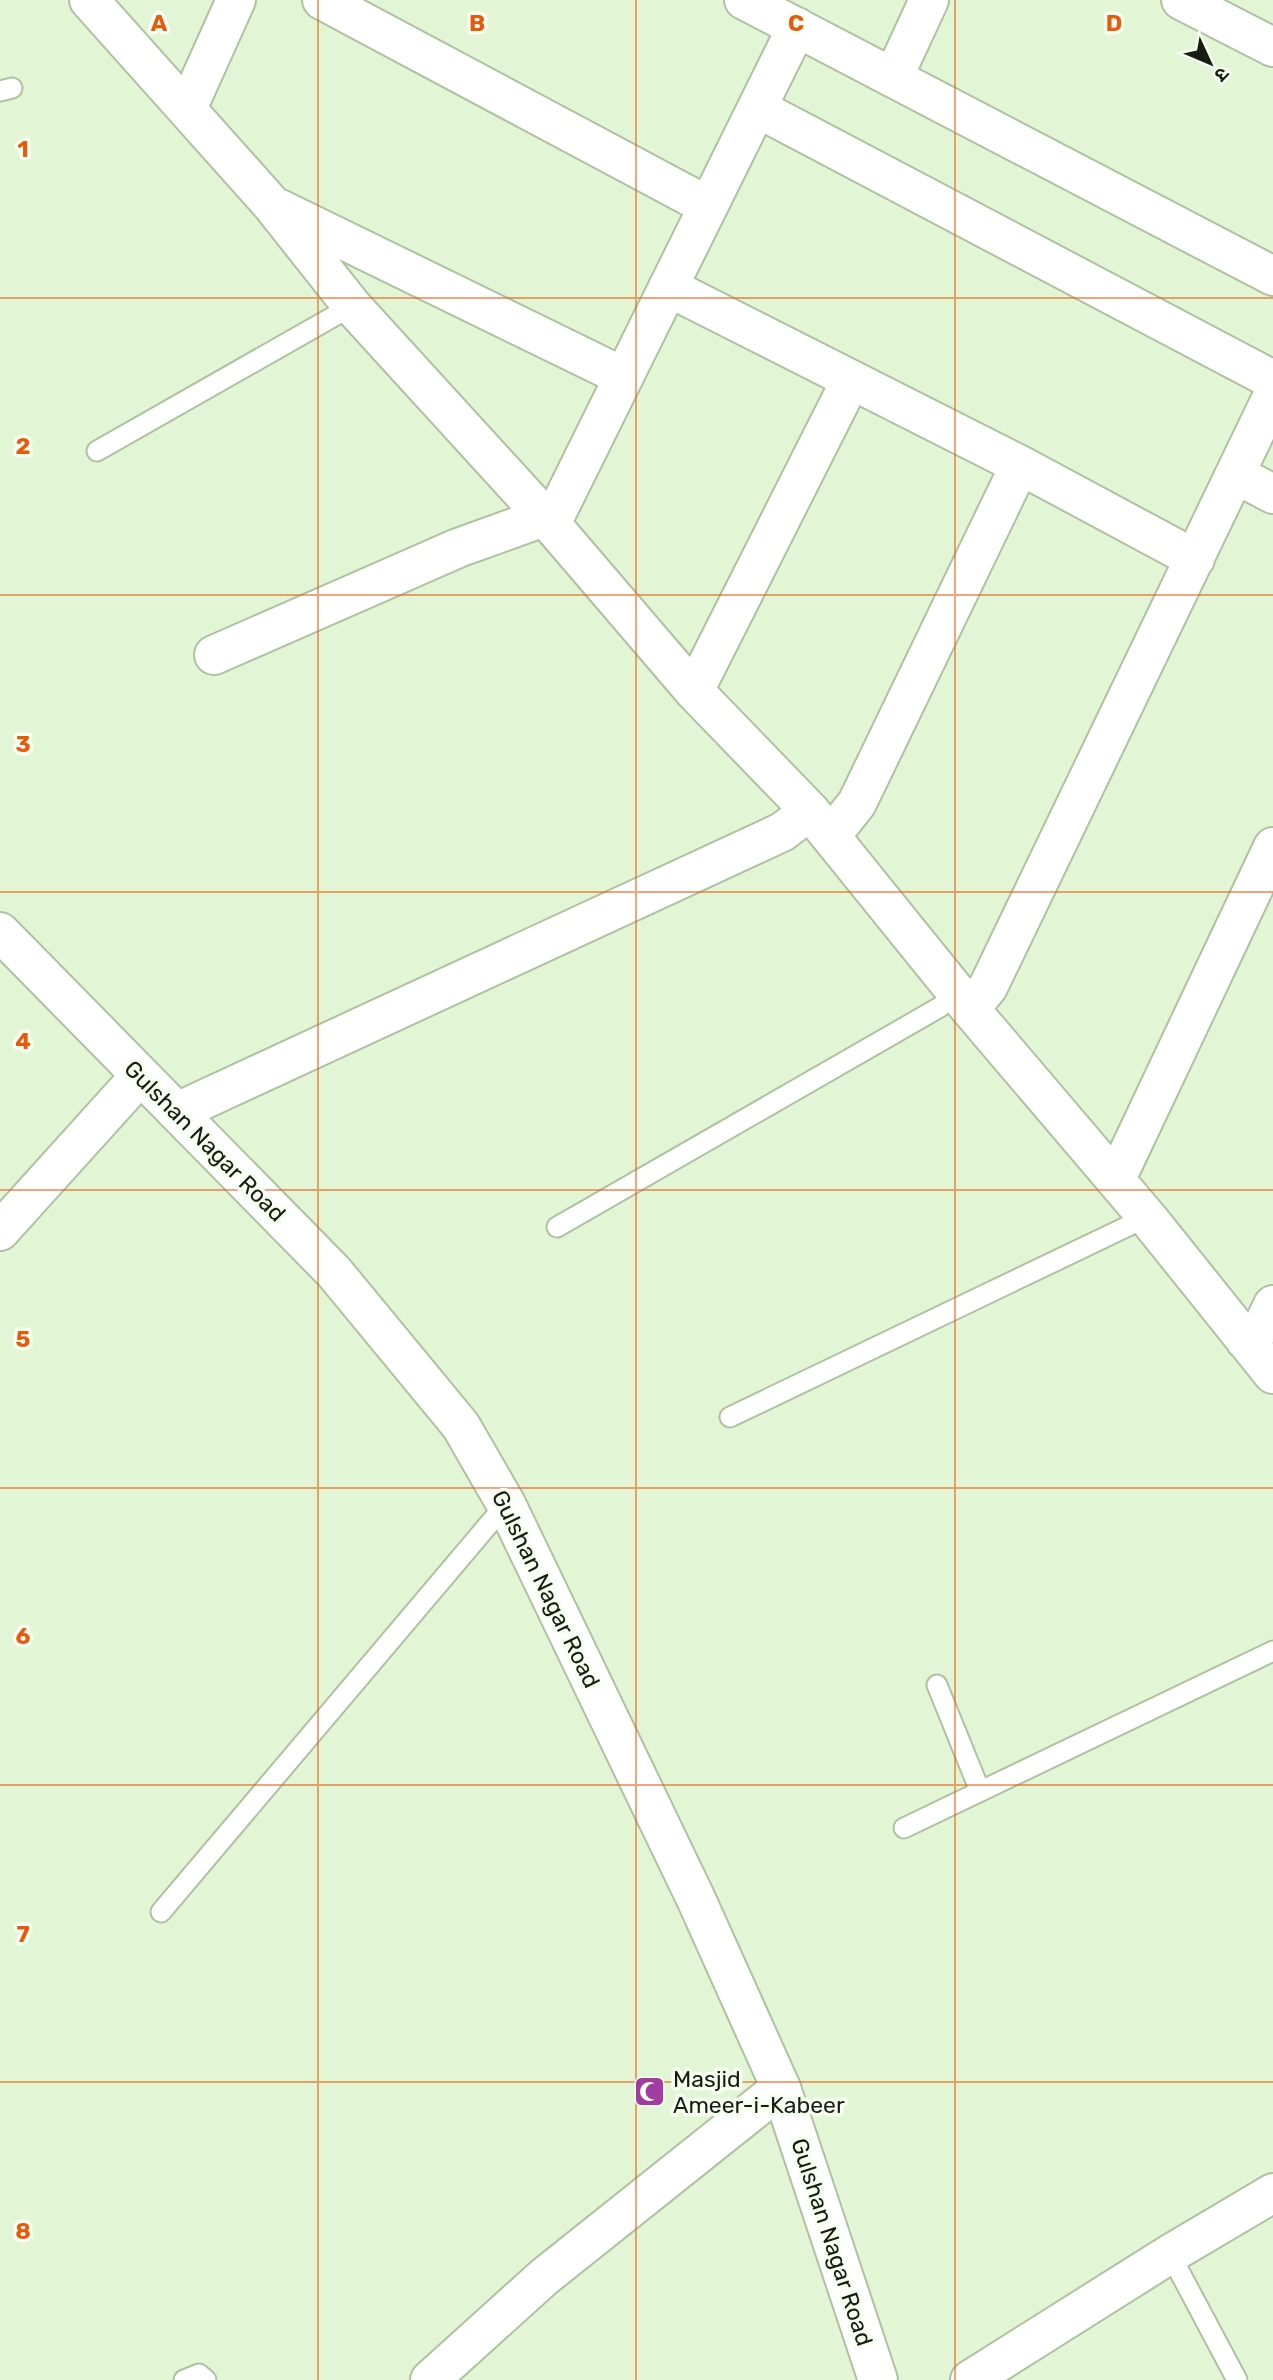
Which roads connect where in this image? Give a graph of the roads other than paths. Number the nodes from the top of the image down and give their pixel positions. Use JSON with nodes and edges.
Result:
{"nodes":[{"id":1,"x":89,"y":0,"type":"edge"},
{"id":2,"x":236,"y":0,"type":"edge"},
{"id":3,"x":322,"y":0,"type":"edge"},
{"id":4,"x":744,"y":0,"type":"edge"},
{"id":5,"x":929,"y":0,"type":"edge"},
{"id":6,"x":1181,"y":0,"type":"edge"},
{"id":7,"x":797,"y":27,"type":"junction"},
{"id":8,"x":1273,"y":47,"type":"edge"},
{"id":9,"x":893,"y":78,"type":"junction"},
{"id":10,"x":757,"y":108,"type":"junction"},
{"id":11,"x":187,"y":109,"type":"junction"},
{"id":12,"x":272,"y":205,"type":"junction"},
{"id":13,"x":708,"y":206,"type":"junction"},
{"id":14,"x":1273,"y":276,"type":"edge"},
{"id":15,"x":668,"y":287,"type":"junction"},
{"id":16,"x":352,"y":306,"type":"junction"},
{"id":17,"x":624,"y":377,"type":"junction"},
{"id":18,"x":851,"y":380,"type":"junction"},
{"id":19,"x":1273,"y":380,"type":"edge"},
{"id":20,"x":1273,"y":395,"type":"edge"},
{"id":21,"x":97,"y":451,"type":"dead end"},
{"id":22,"x":1020,"y":465,"type":"junction"},
{"id":23,"x":1235,"y":474,"type":"junction"},
{"id":24,"x":1273,"y":495,"type":"edge"},
{"id":25,"x":547,"y":520,"type":"junction"},
{"id":26,"x":1195,"y":559,"type":"junction"},
{"id":27,"x":214,"y":655,"type":"dead end"},
{"id":28,"x":694,"y":691,"type":"junction"},
{"id":29,"x":820,"y":823,"type":"junction"},
{"id":30,"x":1273,"y":847,"type":"edge"},
{"id":31,"x":0,"y":932,"type":"edge"},
{"id":32,"x":964,"y":1000,"type":"junction"},
{"id":33,"x":140,"y":1076,"type":"junction"},
{"id":34,"x":177,"y":1112,"type":"junction"},
{"id":35,"x":1116,"y":1179,"type":"junction"},
{"id":36,"x":1147,"y":1217,"type":"junction"},
{"id":37,"x":557,"y":1227,"type":"dead end"},
{"id":38,"x":0,"y":1231,"type":"edge"},
{"id":39,"x":1273,"y":1305,"type":"edge"},
{"id":40,"x":1245,"y":1340,"type":"junction"},
{"id":41,"x":1273,"y":1374,"type":"edge"},
{"id":42,"x":730,"y":1417,"type":"dead end"},
{"id":43,"x":506,"y":1503,"type":"junction"},
{"id":44,"x":1273,"y":1651,"type":"edge"},
{"id":45,"x":937,"y":1685,"type":"dead end"},
{"id":46,"x":980,"y":1791,"type":"junction"},
{"id":47,"x":904,"y":1828,"type":"dead end"},
{"id":48,"x":161,"y":1912,"type":"dead end"},
{"id":49,"x":781,"y":2088,"type":"junction"},
{"id":50,"x":1273,"y":2193,"type":"edge"},
{"id":51,"x":1170,"y":2254,"type":"junction"},
{"id":52,"x":876,"y":2379,"type":"edge"},
{"id":53,"x":184,"y":2380,"type":"edge"},
{"id":54,"x":206,"y":2380,"type":"edge"},
{"id":55,"x":430,"y":2380,"type":"edge"},
{"id":56,"x":970,"y":2380,"type":"edge"},
{"id":57,"x":1237,"y":2380,"type":"edge"}],
"edges":[{"from":1,"to":11,"type":"street"},
{"from":2,"to":11,"type":"street"},
{"from":3,"to":13,"type":"street"},
{"from":4,"to":7,"type":"street"},
{"from":5,"to":9,"type":"street"},
{"from":6,"to":8,"type":"street"},
{"from":7,"to":9,"type":"street"},
{"from":7,"to":10,"type":"street"},
{"from":9,"to":14,"type":"street"},
{"from":10,"to":13,"type":"street"},
{"from":10,"to":19,"type":"street"},
{"from":11,"to":12,"type":"street"},
{"from":12,"to":16,"type":"street"},
{"from":12,"to":17,"type":"street"},
{"from":13,"to":15,"type":"street"},
{"from":15,"to":17,"type":"street"},
{"from":15,"to":18,"type":"street"},
{"from":16,"to":21,"type":"lane"},
{"from":16,"to":25,"type":"street"},
{"from":17,"to":25,"type":"street"},
{"from":18,"to":22,"type":"street"},
{"from":18,"to":28,"type":"street"},
{"from":20,"to":23,"type":"street"},
{"from":22,"to":26,"type":"street"},
{"from":22,"to":29,"type":"street"},
{"from":23,"to":24,"type":"street"},
{"from":23,"to":26,"type":"street"},
{"from":25,"to":27,"type":"street"},
{"from":25,"to":28,"type":"street"},
{"from":26,"to":32,"type":"street"},
{"from":28,"to":29,"type":"street"},
{"from":29,"to":32,"type":"street"},
{"from":29,"to":34,"type":"street"},
{"from":30,"to":35,"type":"street"},
{"from":31,"to":33,"type":"street","name":"Gulshan Nagar Road"},
{"from":32,"to":35,"type":"street"},
{"from":32,"to":37,"type":"lane"},
{"from":33,"to":34,"type":"street","name":"Gulshan Nagar Road"},
{"from":33,"to":38,"type":"street"},
{"from":34,"to":43,"type":"street","name":"Gulshan Nagar Road"},
{"from":35,"to":36,"type":"street"},
{"from":36,"to":40,"type":"street"},
{"from":36,"to":42,"type":"lane"},
{"from":39,"to":40,"type":"street"},
{"from":40,"to":41,"type":"street"},
{"from":43,"to":48,"type":"lane"},
{"from":43,"to":49,"type":"street","name":"Gulshan Nagar Road"},
{"from":44,"to":46,"type":"lane"},
{"from":45,"to":46,"type":"lane"},
{"from":46,"to":47,"type":"lane"},
{"from":49,"to":52,"type":"street","name":"Gulshan Nagar Road"},
{"from":49,"to":55,"type":"street"},
{"from":50,"to":51,"type":"street"},
{"from":51,"to":56,"type":"street"},
{"from":51,"to":57,"type":"lane"},
{"from":53,"to":54,"type":"lane"}]}
